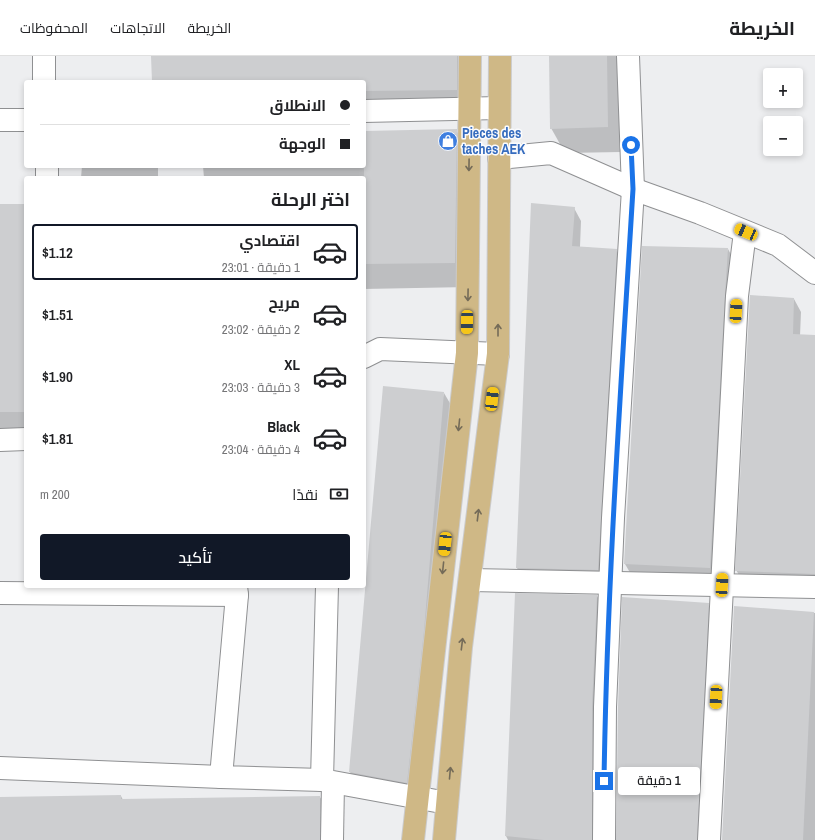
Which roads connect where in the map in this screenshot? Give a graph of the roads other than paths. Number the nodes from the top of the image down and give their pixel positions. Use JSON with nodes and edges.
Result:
{"nodes":[{"id":1,"x":44,"y":56,"type":"edge"},
{"id":2,"x":470,"y":56,"type":"edge"},
{"id":3,"x":500,"y":56,"type":"edge"},
{"id":4,"x":628,"y":56,"type":"edge"},
{"id":5,"x":44,"y":80,"type":"edge"},
{"id":6,"x":470,"y":108,"type":"junction"},
{"id":7,"x":499,"y":108,"type":"junction"},
{"id":8,"x":366,"y":111,"type":"edge"},
{"id":9,"x":0,"y":120,"type":"edge"},
{"id":10,"x":24,"y":120,"type":"edge"},
{"id":11,"x":499,"y":158,"type":"junction"},
{"id":12,"x":633,"y":189,"type":"junction"},
{"id":13,"x":746,"y":232,"type":"junction"},
{"id":14,"x":815,"y":273,"type":"edge"},
{"id":15,"x":467,"y":353,"type":"junction"},
{"id":16,"x":498,"y":354,"type":"junction"},
{"id":17,"x":366,"y":356,"type":"edge"},
{"id":18,"x":24,"y":439,"type":"edge"},
{"id":19,"x":0,"y":440,"type":"edge"},
{"id":20,"x":470,"y":580,"type":"junction"},
{"id":21,"x":610,"y":582,"type":"junction"},
{"id":22,"x":722,"y":585,"type":"junction"},
{"id":23,"x":815,"y":587,"type":"edge"},
{"id":24,"x":327,"y":588,"type":"edge"},
{"id":25,"x":236,"y":591,"type":"edge"},
{"id":26,"x":0,"y":593,"type":"edge"},
{"id":27,"x":0,"y":768,"type":"edge"},
{"id":28,"x":221,"y":777,"type":"junction"},
{"id":29,"x":328,"y":782,"type":"junction"},
{"id":30,"x":416,"y":798,"type":"junction"},
{"id":31,"x":447,"y":803,"type":"junction"},
{"id":32,"x":332,"y":840,"type":"edge"},
{"id":33,"x":413,"y":840,"type":"edge"},
{"id":34,"x":444,"y":840,"type":"edge"},
{"id":35,"x":604,"y":840,"type":"edge"},
{"id":36,"x":709,"y":840,"type":"edge"}],
"edges":[{"from":1,"to":5,"type":"street"},
{"from":2,"to":6,"type":"main road"},
{"from":3,"to":7,"type":"main road"},
{"from":4,"to":12,"type":"street"},
{"from":6,"to":7,"type":"street"},
{"from":6,"to":8,"type":"street"},
{"from":6,"to":15,"type":"main road","one_way":true},
{"from":7,"to":11,"type":"main road"},
{"from":9,"to":10,"type":"street"},
{"from":11,"to":12,"type":"street"},
{"from":16,"to":11,"type":"main road","one_way":true},
{"from":12,"to":13,"type":"street"},
{"from":12,"to":21,"type":"street"},
{"from":13,"to":14,"type":"street"},
{"from":13,"to":22,"type":"street"},
{"from":15,"to":16,"type":"street"},
{"from":15,"to":17,"type":"street"},
{"from":15,"to":30,"type":"main road","one_way":true},
{"from":20,"to":16,"type":"main road","one_way":true},
{"from":18,"to":19,"type":"street"},
{"from":20,"to":21,"type":"street"},
{"from":31,"to":20,"type":"main road","one_way":true},
{"from":21,"to":22,"type":"street"},
{"from":21,"to":35,"type":"street"},
{"from":22,"to":23,"type":"street"},
{"from":22,"to":36,"type":"street"},
{"from":24,"to":29,"type":"street"},
{"from":25,"to":26,"type":"street"},
{"from":25,"to":28,"type":"street"},
{"from":27,"to":28,"type":"street"},
{"from":28,"to":29,"type":"street"},
{"from":29,"to":30,"type":"street"},
{"from":29,"to":32,"type":"street"},
{"from":30,"to":31,"type":"street"},
{"from":30,"to":33,"type":"main road"},
{"from":31,"to":34,"type":"main road"}]}
